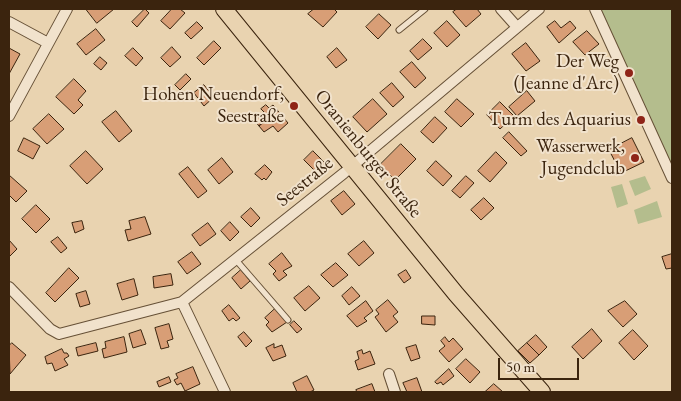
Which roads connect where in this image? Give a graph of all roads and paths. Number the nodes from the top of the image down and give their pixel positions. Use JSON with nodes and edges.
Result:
{"nodes":[{"id":1,"x":67,"y":9,"type":"edge"},
{"id":2,"x":224,"y":9,"type":"edge"},
{"id":3,"x":425,"y":9,"type":"edge"},
{"id":4,"x":501,"y":9,"type":"edge"},
{"id":5,"x":539,"y":9,"type":"edge"},
{"id":6,"x":595,"y":9,"type":"edge"},
{"id":7,"x":9,"y":22,"type":"edge"},
{"id":8,"x":516,"y":27,"type":"junction"},
{"id":9,"x":399,"y":30,"type":"dead end"},
{"id":10,"x":48,"y":43,"type":"junction"},
{"id":11,"x":9,"y":116,"type":"edge"},
{"id":12,"x":352,"y":166,"type":"junction"},
{"id":13,"x":672,"y":178,"type":"edge"},
{"id":14,"x":236,"y":260,"type":"junction"},
{"id":15,"x":9,"y":287,"type":"edge"},
{"id":16,"x":182,"y":302,"type":"junction"},
{"id":17,"x":288,"y":320,"type":"dead end"},
{"id":18,"x":389,"y":374,"type":"dead end"},
{"id":19,"x":225,"y":392,"type":"edge"},
{"id":20,"x":395,"y":392,"type":"edge"},
{"id":21,"x":542,"y":392,"type":"edge"}],
"edges":[{"from":1,"to":10,"type":"street"},
{"from":2,"to":12,"type":"main road","name":"Oranienburger Straße"},
{"from":3,"to":9,"type":"lane"},
{"from":4,"to":8,"type":"street"},
{"from":5,"to":8,"type":"street","name":"Seestraße"},
{"from":6,"to":13,"type":"street"},
{"from":7,"to":10,"type":"street"},
{"from":8,"to":12,"type":"street","name":"Seestraße"},
{"from":10,"to":11,"type":"street"},
{"from":12,"to":14,"type":"street","name":"Seestraße"},
{"from":12,"to":21,"type":"main road","name":"Oranienburger Straße"},
{"from":14,"to":16,"type":"street","name":"Seestraße"},
{"from":14,"to":17,"type":"lane"},
{"from":15,"to":16,"type":"street","name":"Seestraße"},
{"from":16,"to":19,"type":"street"},
{"from":18,"to":20,"type":"street"}]}
